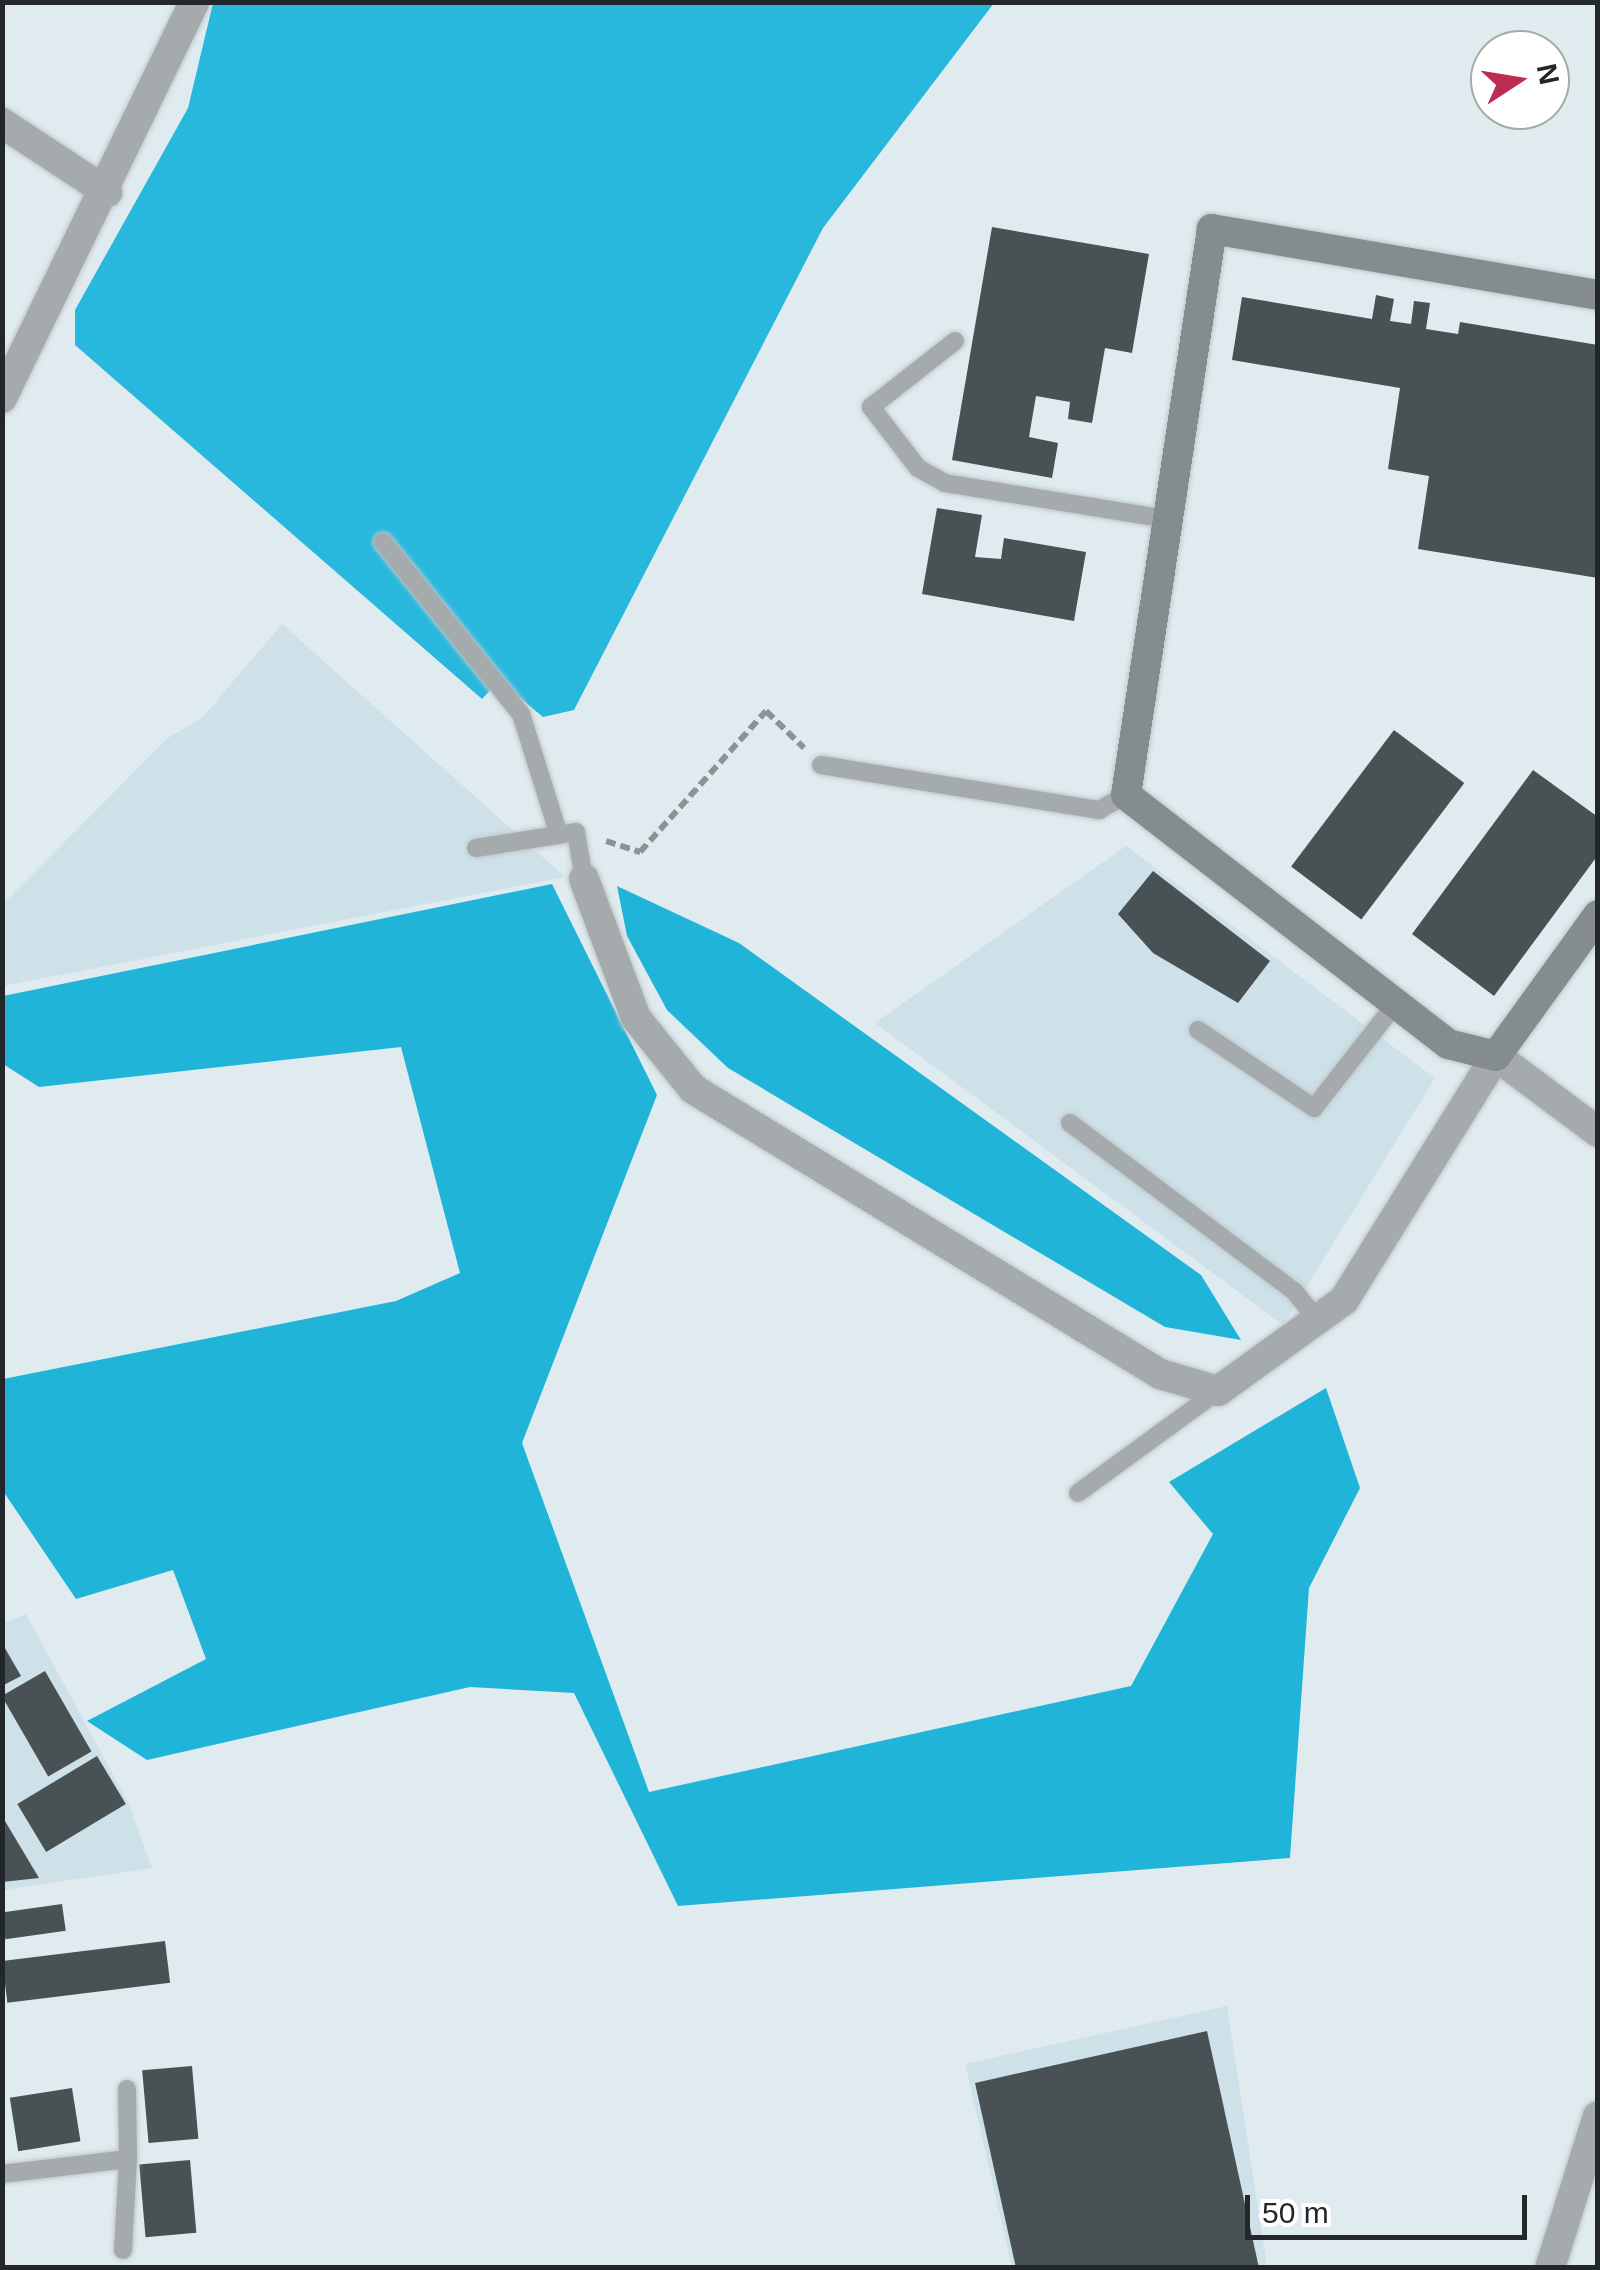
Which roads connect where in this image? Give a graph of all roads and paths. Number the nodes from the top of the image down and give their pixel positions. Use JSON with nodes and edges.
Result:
{"nodes":[{"id":1,"x":194,"y":2,"type":"edge"},
{"id":2,"x":2,"y":124,"type":"edge"},
{"id":3,"x":107,"y":192,"type":"junction"},
{"id":4,"x":1598,"y":295,"type":"edge"},
{"id":5,"x":955,"y":341,"type":"dead end"},
{"id":6,"x":2,"y":398,"type":"edge"},
{"id":7,"x":1168,"y":519,"type":"junction"},
{"id":8,"x":383,"y":542,"type":"dead end"},
{"id":9,"x":821,"y":765,"type":"joint"},
{"id":10,"x":1126,"y":796,"type":"junction"},
{"id":11,"x":568,"y":834,"type":"junction"},
{"id":12,"x":476,"y":848,"type":"dead end"},
{"id":13,"x":584,"y":879,"type":"joint"},
{"id":14,"x":1598,"y":914,"type":"edge"},
{"id":15,"x":1396,"y":1004,"type":"junction"},
{"id":16,"x":1198,"y":1030,"type":"dead end"},
{"id":17,"x":1496,"y":1056,"type":"junction"},
{"id":18,"x":1070,"y":1124,"type":"dead end"},
{"id":19,"x":1598,"y":1132,"type":"edge"},
{"id":20,"x":1318,"y":1319,"type":"junction"},
{"id":21,"x":1218,"y":1391,"type":"junction"},
{"id":22,"x":1078,"y":1492,"type":"dead end"},
{"id":23,"x":127,"y":2089,"type":"dead end"},
{"id":24,"x":1598,"y":2116,"type":"edge"},
{"id":25,"x":128,"y":2159,"type":"junction"},
{"id":26,"x":2,"y":2174,"type":"edge"},
{"id":27,"x":123,"y":2250,"type":"dead end"},
{"id":28,"x":1550,"y":2268,"type":"edge"}],
"edges":[{"from":1,"to":3,"type":"street"},
{"from":2,"to":3,"type":"street"},
{"from":3,"to":6,"type":"street"},
{"from":4,"to":7,"type":"street"},
{"from":5,"to":7,"type":"lane"},
{"from":7,"to":10,"type":"street"},
{"from":8,"to":11,"type":"lane"},
{"from":9,"to":10,"type":"lane"},
{"from":9,"to":11,"type":"path"},
{"from":10,"to":15,"type":"street"},
{"from":11,"to":12,"type":"lane"},
{"from":11,"to":13,"type":"lane"},
{"from":13,"to":21,"type":"street"},
{"from":14,"to":17,"type":"street"},
{"from":15,"to":16,"type":"lane"},
{"from":15,"to":17,"type":"street"},
{"from":17,"to":19,"type":"street"},
{"from":17,"to":20,"type":"street"},
{"from":18,"to":20,"type":"lane"},
{"from":20,"to":21,"type":"street"},
{"from":21,"to":22,"type":"lane"},
{"from":23,"to":25,"type":"lane"},
{"from":24,"to":28,"type":"street"},
{"from":25,"to":26,"type":"lane"},
{"from":25,"to":27,"type":"lane"}]}
